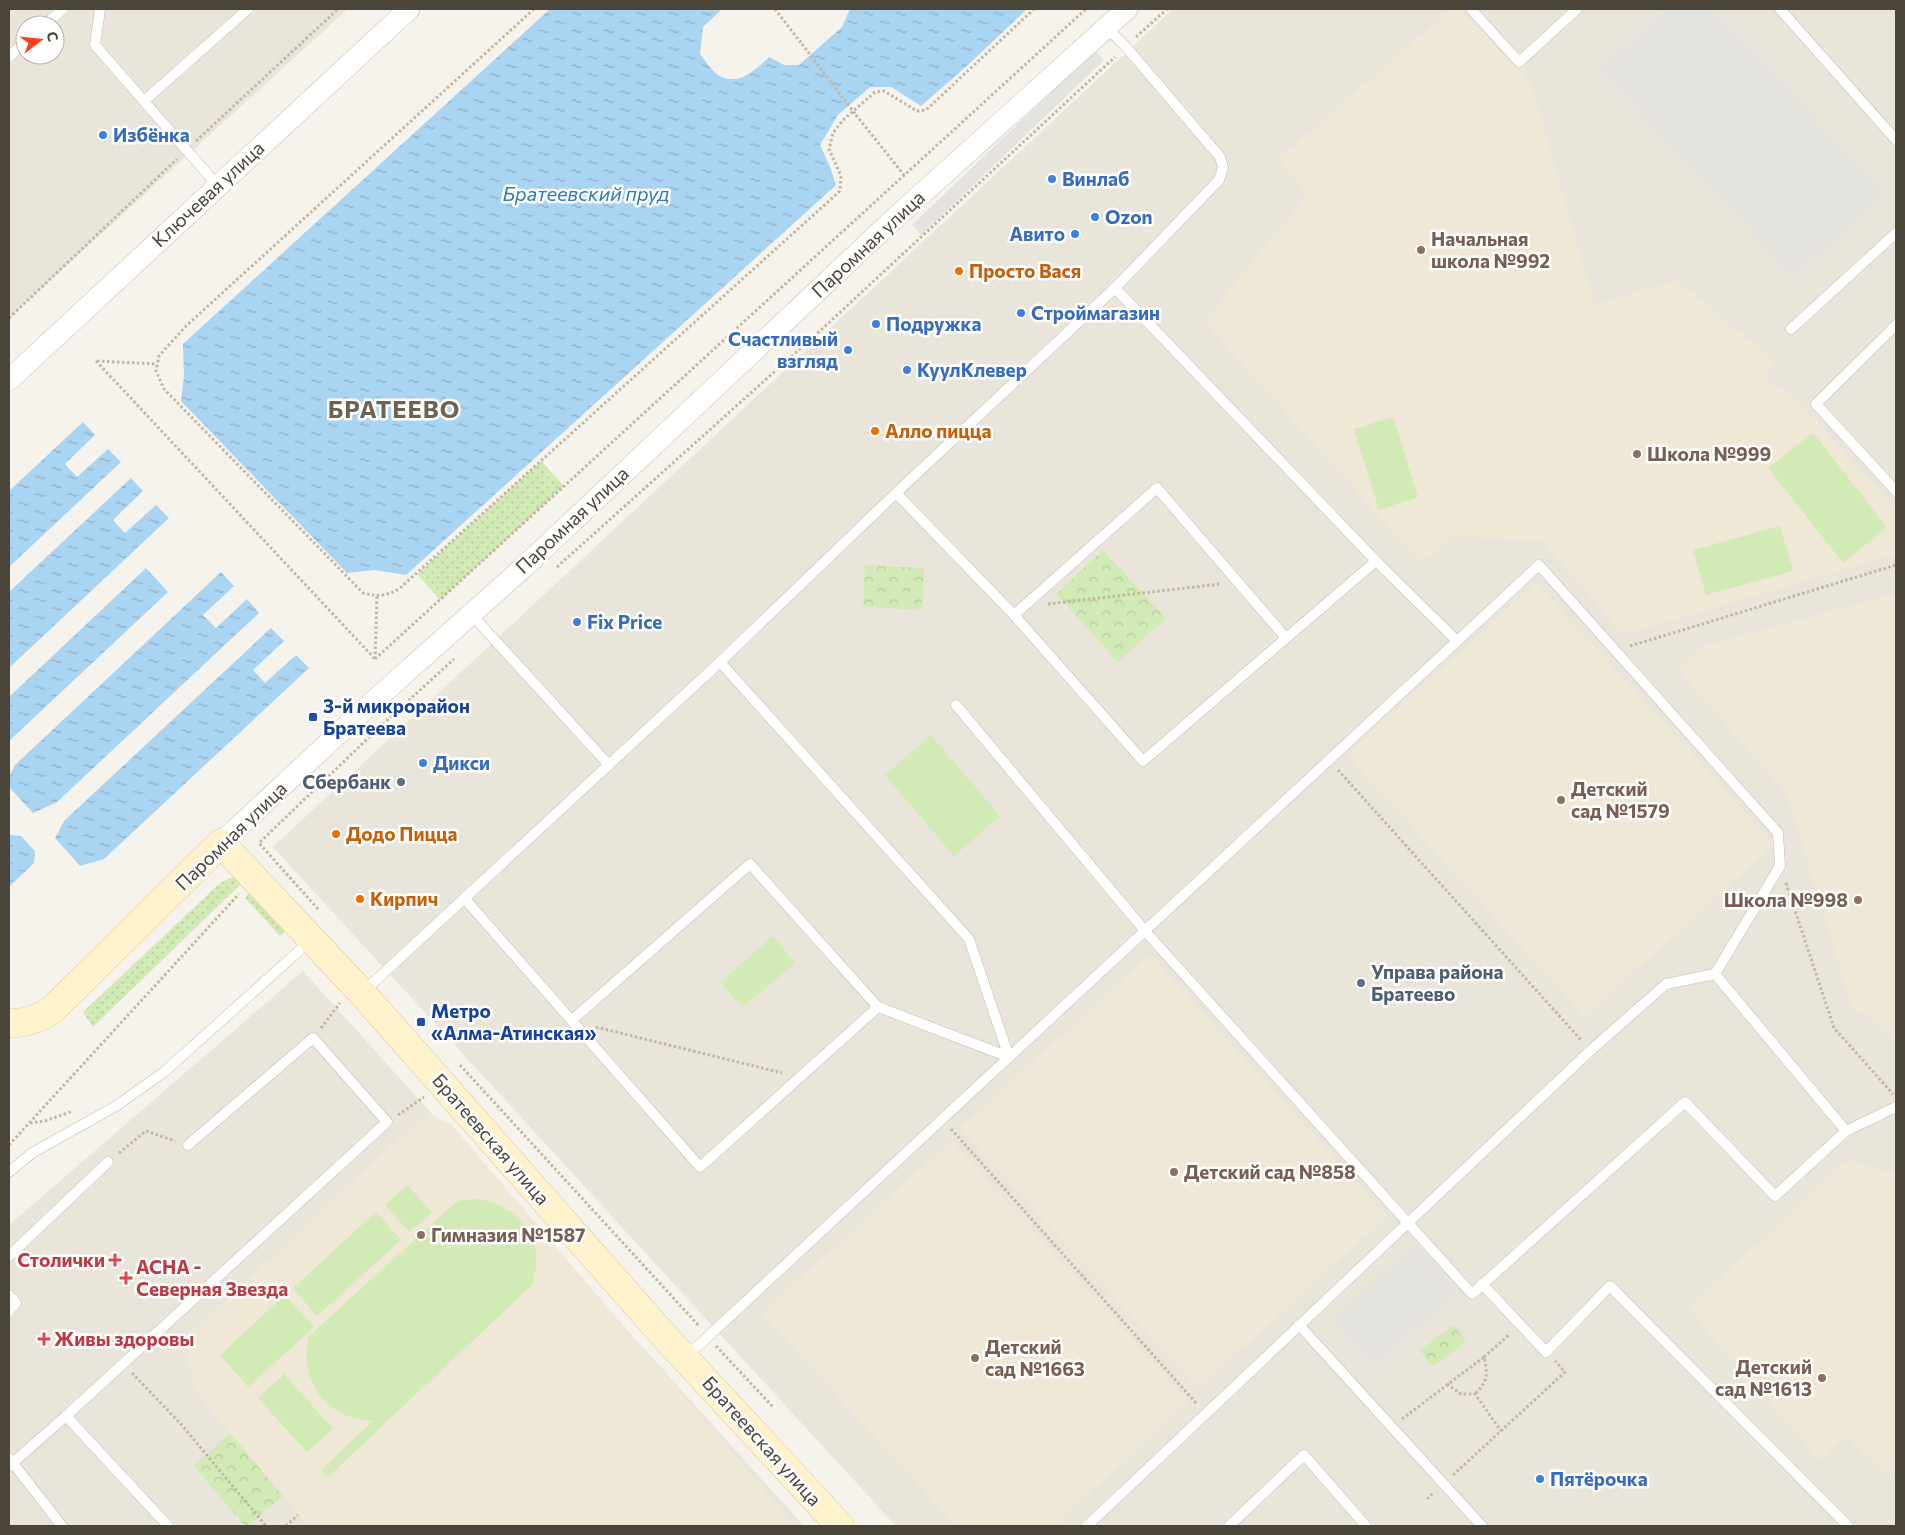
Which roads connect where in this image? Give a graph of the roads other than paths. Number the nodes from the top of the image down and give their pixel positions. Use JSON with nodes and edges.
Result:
{"nodes":[{"id":1,"x":100,"y":9,"type":"edge"},
{"id":2,"x":248,"y":9,"type":"edge"},
{"id":3,"x":409,"y":9,"type":"edge"},
{"id":4,"x":1127,"y":9,"type":"edge"},
{"id":5,"x":1471,"y":9,"type":"edge"},
{"id":6,"x":1577,"y":9,"type":"edge"},
{"id":7,"x":1780,"y":9,"type":"edge"},
{"id":8,"x":1107,"y":28,"type":"junction"},
{"id":9,"x":144,"y":101,"type":"junction"},
{"id":10,"x":1896,"y":140,"type":"edge"},
{"id":11,"x":217,"y":185,"type":"junction"},
{"id":12,"x":1896,"y":233,"type":"edge"},
{"id":13,"x":1115,"y":288,"type":"junction"},
{"id":14,"x":1896,"y":325,"type":"edge"},
{"id":15,"x":1791,"y":329,"type":"dead end"},
{"id":16,"x":9,"y":380,"type":"edge"},
{"id":17,"x":1896,"y":491,"type":"edge"},
{"id":18,"x":896,"y":493,"type":"junction"},
{"id":19,"x":1376,"y":561,"type":"junction"},
{"id":20,"x":471,"y":614,"type":"junction"},
{"id":21,"x":1014,"y":615,"type":"junction"},
{"id":22,"x":1286,"y":638,"type":"junction"},
{"id":23,"x":1457,"y":641,"type":"junction"},
{"id":24,"x":720,"y":662,"type":"junction"},
{"id":25,"x":956,"y":705,"type":"dead end"},
{"id":26,"x":609,"y":765,"type":"junction"},
{"id":27,"x":222,"y":843,"type":"junction"},
{"id":28,"x":465,"y":899,"type":"junction"},
{"id":29,"x":1145,"y":931,"type":"junction"},
{"id":30,"x":311,"y":939,"type":"junction"},
{"id":31,"x":1716,"y":974,"type":"junction"},
{"id":32,"x":354,"y":994,"type":"junction"},
{"id":33,"x":878,"y":1007,"type":"junction"},
{"id":34,"x":572,"y":1020,"type":"junction"},
{"id":35,"x":12,"y":1023,"type":"edge"},
{"id":36,"x":1010,"y":1057,"type":"junction"},
{"id":37,"x":1896,"y":1107,"type":"edge"},
{"id":38,"x":1846,"y":1131,"type":"junction"},
{"id":39,"x":188,"y":1145,"type":"road end"},
{"id":40,"x":108,"y":1162,"type":"road end"},
{"id":41,"x":9,"y":1172,"type":"edge"},
{"id":42,"x":1408,"y":1223,"type":"junction"},
{"id":43,"x":9,"y":1256,"type":"edge"},
{"id":44,"x":1482,"y":1284,"type":"junction"},
{"id":45,"x":9,"y":1295,"type":"edge"},
{"id":46,"x":9,"y":1311,"type":"edge"},
{"id":47,"x":1299,"y":1326,"type":"junction"},
{"id":48,"x":685,"y":1357,"type":"junction"},
{"id":49,"x":66,"y":1416,"type":"junction"},
{"id":50,"x":10,"y":1462,"type":"edge"},
{"id":51,"x":62,"y":1526,"type":"edge"},
{"id":52,"x":168,"y":1526,"type":"edge"},
{"id":53,"x":840,"y":1526,"type":"edge"},
{"id":54,"x":1087,"y":1526,"type":"edge"},
{"id":55,"x":1229,"y":1526,"type":"edge"},
{"id":56,"x":1366,"y":1526,"type":"edge"},
{"id":57,"x":1482,"y":1526,"type":"edge"},
{"id":58,"x":1848,"y":1526,"type":"edge"}],
"edges":[{"from":1,"to":9,"type":"lane"},
{"from":2,"to":9,"type":"lane"},
{"from":3,"to":11,"type":"street","name":"Ключевая улица"},
{"from":4,"to":8,"type":"street","name":"Паромная улица"},
{"from":5,"to":6,"type":"lane"},
{"from":7,"to":10,"type":"lane"},
{"from":8,"to":13,"type":"lane"},
{"from":8,"to":20,"type":"street","name":"Паромная улица"},
{"from":9,"to":11,"type":"lane"},
{"from":11,"to":16,"type":"street","name":"Ключевая улица"},
{"from":12,"to":15,"type":"lane"},
{"from":13,"to":18,"type":"lane"},
{"from":13,"to":19,"type":"lane"},
{"from":14,"to":17,"type":"lane"},
{"from":18,"to":21,"type":"lane"},
{"from":18,"to":24,"type":"lane"},
{"from":19,"to":22,"type":"lane"},
{"from":19,"to":23,"type":"lane"},
{"from":20,"to":26,"type":"lane"},
{"from":20,"to":27,"type":"street","name":"Паромная улица"},
{"from":21,"to":22,"type":"lane"},
{"from":21,"to":22,"type":"lane"},
{"from":23,"to":29,"type":"lane"},
{"from":23,"to":31,"type":"lane"},
{"from":24,"to":26,"type":"lane"},
{"from":24,"to":36,"type":"lane"},
{"from":25,"to":29,"type":"lane"},
{"from":26,"to":28,"type":"lane"},
{"from":27,"to":30,"type":"street","name":"Братеевская улица"},
{"from":27,"to":35,"type":"street","name":"Паромная улица"},
{"from":28,"to":32,"type":"lane"},
{"from":28,"to":34,"type":"lane"},
{"from":29,"to":36,"type":"lane"},
{"from":29,"to":42,"type":"lane"},
{"from":30,"to":32,"type":"street","name":"Братеевская улица"},
{"from":30,"to":41,"type":"lane"},
{"from":31,"to":38,"type":"lane"},
{"from":31,"to":42,"type":"lane"},
{"from":32,"to":48,"type":"street","name":"Братеевская улица"},
{"from":33,"to":34,"type":"lane"},
{"from":33,"to":34,"type":"lane"},
{"from":33,"to":36,"type":"lane"},
{"from":36,"to":48,"type":"lane"},
{"from":37,"to":38,"type":"lane"},
{"from":38,"to":44,"type":"lane"},
{"from":39,"to":49,"type":"lane"},
{"from":40,"to":43,"type":"lane"},
{"from":42,"to":44,"type":"lane"},
{"from":42,"to":47,"type":"lane"},
{"from":44,"to":58,"type":"lane"},
{"from":45,"to":46,"type":"lane"},
{"from":47,"to":54,"type":"lane"},
{"from":47,"to":57,"type":"lane"},
{"from":48,"to":53,"type":"street","name":"Братеевская улица"},
{"from":49,"to":50,"type":"lane"},
{"from":49,"to":52,"type":"lane"},
{"from":50,"to":51,"type":"lane"},
{"from":55,"to":56,"type":"lane"}]}
